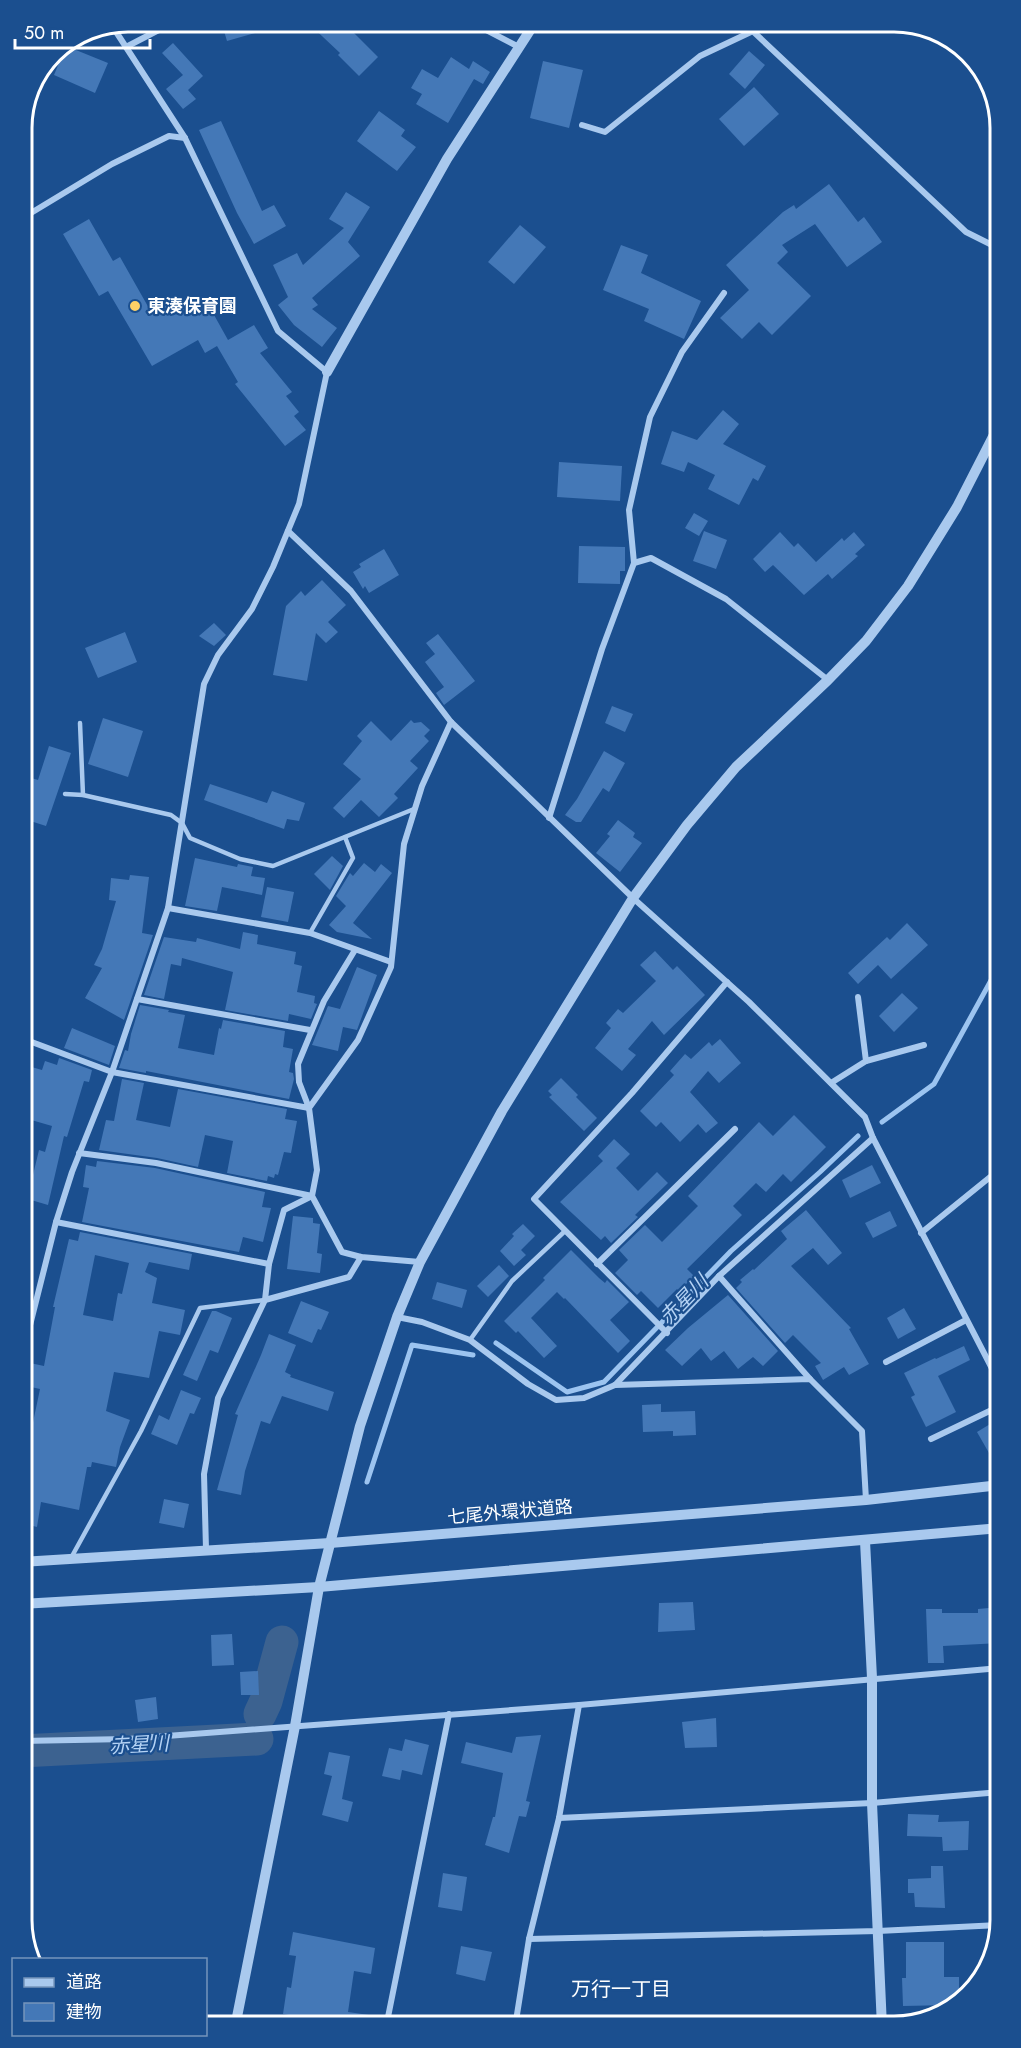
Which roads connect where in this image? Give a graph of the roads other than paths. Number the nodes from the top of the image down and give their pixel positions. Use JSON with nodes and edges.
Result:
{"nodes":[{"id":1,"x":116,"y":32,"type":"edge"},
{"id":2,"x":155,"y":32,"type":"edge"},
{"id":3,"x":490,"y":32,"type":"edge"},
{"id":4,"x":529,"y":32,"type":"edge"},
{"id":5,"x":751,"y":32,"type":"edge"},
{"id":6,"x":754,"y":32,"type":"edge"},
{"id":7,"x":126,"y":47,"type":"junction"},
{"id":8,"x":519,"y":47,"type":"junction"},
{"id":9,"x":582,"y":125,"type":"dead end"},
{"id":10,"x":185,"y":138,"type":"junction"},
{"id":11,"x":32,"y":212,"type":"edge"},
{"id":12,"x":990,"y":244,"type":"edge"},
{"id":13,"x":724,"y":293,"type":"dead end"},
{"id":14,"x":327,"y":372,"type":"junction"},
{"id":15,"x":990,"y":443,"type":"edge"},
{"id":16,"x":288,"y":531,"type":"junction"},
{"id":17,"x":634,"y":563,"type":"junction"},
{"id":18,"x":828,"y":680,"type":"junction"},
{"id":19,"x":451,"y":722,"type":"junction"},
{"id":20,"x":80,"y":723,"type":"dead end"},
{"id":21,"x":65,"y":794,"type":"dead end"},
{"id":22,"x":83,"y":795,"type":"junction"},
{"id":23,"x":414,"y":809,"type":"junction"},
{"id":24,"x":549,"y":818,"type":"junction"},
{"id":25,"x":182,"y":824,"type":"junction"},
{"id":26,"x":345,"y":837,"type":"junction"},
{"id":27,"x":633,"y":898,"type":"junction"},
{"id":28,"x":168,"y":908,"type":"junction"},
{"id":29,"x":310,"y":933,"type":"junction"},
{"id":30,"x":355,"y":950,"type":"junction"},
{"id":31,"x":391,"y":962,"type":"junction"},
{"id":32,"x":727,"y":982,"type":"junction"},
{"id":33,"x":858,"y":997,"type":"dead end"},
{"id":34,"x":137,"y":999,"type":"junction"},
{"id":35,"x":310,"y":1030,"type":"junction"},
{"id":36,"x":32,"y":1042,"type":"edge"},
{"id":37,"x":924,"y":1045,"type":"dead end"},
{"id":38,"x":866,"y":1061,"type":"junction"},
{"id":39,"x":112,"y":1072,"type":"junction"},
{"id":40,"x":831,"y":1083,"type":"junction"},
{"id":41,"x":309,"y":1108,"type":"junction"},
{"id":42,"x":735,"y":1129,"type":"dead end"},
{"id":43,"x":873,"y":1138,"type":"junction"},
{"id":44,"x":79,"y":1153,"type":"junction"},
{"id":45,"x":990,"y":1177,"type":"edge"},
{"id":46,"x":312,"y":1196,"type":"junction"},
{"id":47,"x":56,"y":1222,"type":"junction"},
{"id":48,"x":564,"y":1231,"type":"junction"},
{"id":49,"x":921,"y":1233,"type":"junction"},
{"id":50,"x":361,"y":1257,"type":"junction"},
{"id":51,"x":420,"y":1262,"type":"junction"},
{"id":52,"x":269,"y":1264,"type":"junction"},
{"id":53,"x":597,"y":1264,"type":"junction"},
{"id":54,"x":719,"y":1276,"type":"junction"},
{"id":55,"x":265,"y":1300,"type":"junction"},
{"id":56,"x":32,"y":1317,"type":"edge"},
{"id":57,"x":397,"y":1317,"type":"junction"},
{"id":58,"x":966,"y":1320,"type":"junction"},
{"id":59,"x":667,"y":1333,"type":"junction"},
{"id":60,"x":470,"y":1340,"type":"junction"},
{"id":61,"x":886,"y":1362,"type":"dead end"},
{"id":62,"x":990,"y":1365,"type":"edge"},
{"id":63,"x":810,"y":1379,"type":"junction"},
{"id":64,"x":615,"y":1385,"type":"junction"},
{"id":65,"x":990,"y":1411,"type":"edge"},
{"id":66,"x":931,"y":1439,"type":"dead end"},
{"id":67,"x":990,"y":1486,"type":"edge"},
{"id":68,"x":866,"y":1500,"type":"junction"},
{"id":69,"x":990,"y":1529,"type":"edge"},
{"id":70,"x":865,"y":1541,"type":"junction"},
{"id":71,"x":330,"y":1543,"type":"junction"},
{"id":72,"x":206,"y":1550,"type":"junction"},
{"id":73,"x":71,"y":1558,"type":"junction"},
{"id":74,"x":32,"y":1561,"type":"edge"},
{"id":75,"x":319,"y":1587,"type":"junction"},
{"id":76,"x":32,"y":1603,"type":"edge"},
{"id":77,"x":990,"y":1669,"type":"edge"},
{"id":78,"x":872,"y":1678,"type":"junction"},
{"id":79,"x":579,"y":1705,"type":"junction"},
{"id":80,"x":449,"y":1714,"type":"junction"},
{"id":81,"x":295,"y":1726,"type":"junction"},
{"id":82,"x":32,"y":1742,"type":"edge"},
{"id":83,"x":990,"y":1793,"type":"edge"},
{"id":84,"x":872,"y":1803,"type":"junction"},
{"id":85,"x":559,"y":1818,"type":"junction"},
{"id":86,"x":990,"y":1925,"type":"edge"},
{"id":87,"x":878,"y":1931,"type":"junction"},
{"id":88,"x":529,"y":1939,"type":"junction"},
{"id":89,"x":237,"y":2016,"type":"edge"},
{"id":90,"x":388,"y":2016,"type":"edge"},
{"id":91,"x":517,"y":2016,"type":"edge"},
{"id":92,"x":882,"y":2016,"type":"edge"}],
"edges":[{"from":1,"to":7,"type":"street"},
{"from":2,"to":7,"type":"street"},
{"from":3,"to":8,"type":"street"},
{"from":4,"to":8,"type":"street"},
{"from":5,"to":9,"type":"street"},
{"from":6,"to":12,"type":"street"},
{"from":7,"to":10,"type":"street"},
{"from":8,"to":14,"type":"street"},
{"from":10,"to":11,"type":"street"},
{"from":10,"to":14,"type":"street"},
{"from":13,"to":17,"type":"street"},
{"from":14,"to":16,"type":"street"},
{"from":15,"to":18,"type":"street"},
{"from":16,"to":19,"type":"street"},
{"from":16,"to":25,"type":"street"},
{"from":17,"to":18,"type":"street"},
{"from":17,"to":24,"type":"street"},
{"from":18,"to":27,"type":"street"},
{"from":19,"to":23,"type":"street"},
{"from":19,"to":24,"type":"street"},
{"from":20,"to":22,"type":"lane"},
{"from":21,"to":22,"type":"lane"},
{"from":22,"to":25,"type":"lane"},
{"from":23,"to":26,"type":"lane"},
{"from":23,"to":31,"type":"street"},
{"from":24,"to":27,"type":"street"},
{"from":25,"to":26,"type":"lane"},
{"from":25,"to":28,"type":"street"},
{"from":26,"to":29,"type":"lane"},
{"from":27,"to":32,"type":"street"},
{"from":27,"to":51,"type":"street"},
{"from":28,"to":29,"type":"street"},
{"from":28,"to":34,"type":"street"},
{"from":29,"to":30,"type":"street"},
{"from":30,"to":31,"type":"street"},
{"from":30,"to":35,"type":"street"},
{"from":31,"to":41,"type":"street"},
{"from":32,"to":40,"type":"street"},
{"from":32,"to":48,"type":"street"},
{"from":33,"to":38,"type":"street"},
{"from":34,"to":35,"type":"street"},
{"from":34,"to":39,"type":"street"},
{"from":35,"to":41,"type":"street"},
{"from":36,"to":39,"type":"street"},
{"from":37,"to":38,"type":"street"},
{"from":38,"to":40,"type":"street"},
{"from":39,"to":41,"type":"street"},
{"from":39,"to":44,"type":"street"},
{"from":40,"to":43,"type":"street"},
{"from":41,"to":46,"type":"street"},
{"from":42,"to":53,"type":"street"},
{"from":43,"to":49,"type":"street"},
{"from":43,"to":54,"type":"street"},
{"from":44,"to":46,"type":"street"},
{"from":44,"to":47,"type":"street"},
{"from":45,"to":49,"type":"street"},
{"from":46,"to":50,"type":"street"},
{"from":46,"to":52,"type":"street"},
{"from":47,"to":52,"type":"street"},
{"from":47,"to":56,"type":"street"},
{"from":48,"to":53,"type":"street"},
{"from":48,"to":60,"type":"lane"},
{"from":49,"to":58,"type":"street"},
{"from":50,"to":51,"type":"street"},
{"from":50,"to":55,"type":"street"},
{"from":51,"to":57,"type":"street"},
{"from":52,"to":55,"type":"street"},
{"from":53,"to":59,"type":"street"},
{"from":54,"to":59,"type":"street"},
{"from":54,"to":63,"type":"street"},
{"from":55,"to":72,"type":"street"},
{"from":55,"to":73,"type":"lane"},
{"from":57,"to":60,"type":"street"},
{"from":57,"to":71,"type":"street"},
{"from":58,"to":61,"type":"street"},
{"from":58,"to":62,"type":"street"},
{"from":59,"to":64,"type":"street"},
{"from":60,"to":64,"type":"street"},
{"from":63,"to":64,"type":"street"},
{"from":63,"to":68,"type":"street"},
{"from":65,"to":66,"type":"street"},
{"from":67,"to":68,"type":"street","name":"七尾外環状道路"},
{"from":68,"to":71,"type":"street","name":"七尾外環状道路"},
{"from":69,"to":70,"type":"street"},
{"from":70,"to":75,"type":"street"},
{"from":70,"to":78,"type":"street"},
{"from":71,"to":72,"type":"street","name":"七尾外環状道路"},
{"from":71,"to":75,"type":"street"},
{"from":72,"to":73,"type":"street","name":"七尾外環状道路"},
{"from":73,"to":74,"type":"street","name":"七尾外環状道路"},
{"from":75,"to":76,"type":"street"},
{"from":75,"to":81,"type":"street"},
{"from":77,"to":78,"type":"street"},
{"from":78,"to":79,"type":"street"},
{"from":78,"to":84,"type":"street"},
{"from":79,"to":80,"type":"street"},
{"from":79,"to":85,"type":"street"},
{"from":80,"to":81,"type":"street"},
{"from":80,"to":90,"type":"street"},
{"from":81,"to":82,"type":"street"},
{"from":81,"to":89,"type":"street"},
{"from":83,"to":84,"type":"street"},
{"from":84,"to":85,"type":"street"},
{"from":84,"to":87,"type":"street"},
{"from":85,"to":88,"type":"street"},
{"from":86,"to":87,"type":"street"},
{"from":87,"to":88,"type":"street"},
{"from":87,"to":92,"type":"street"},
{"from":88,"to":91,"type":"street"}]}
